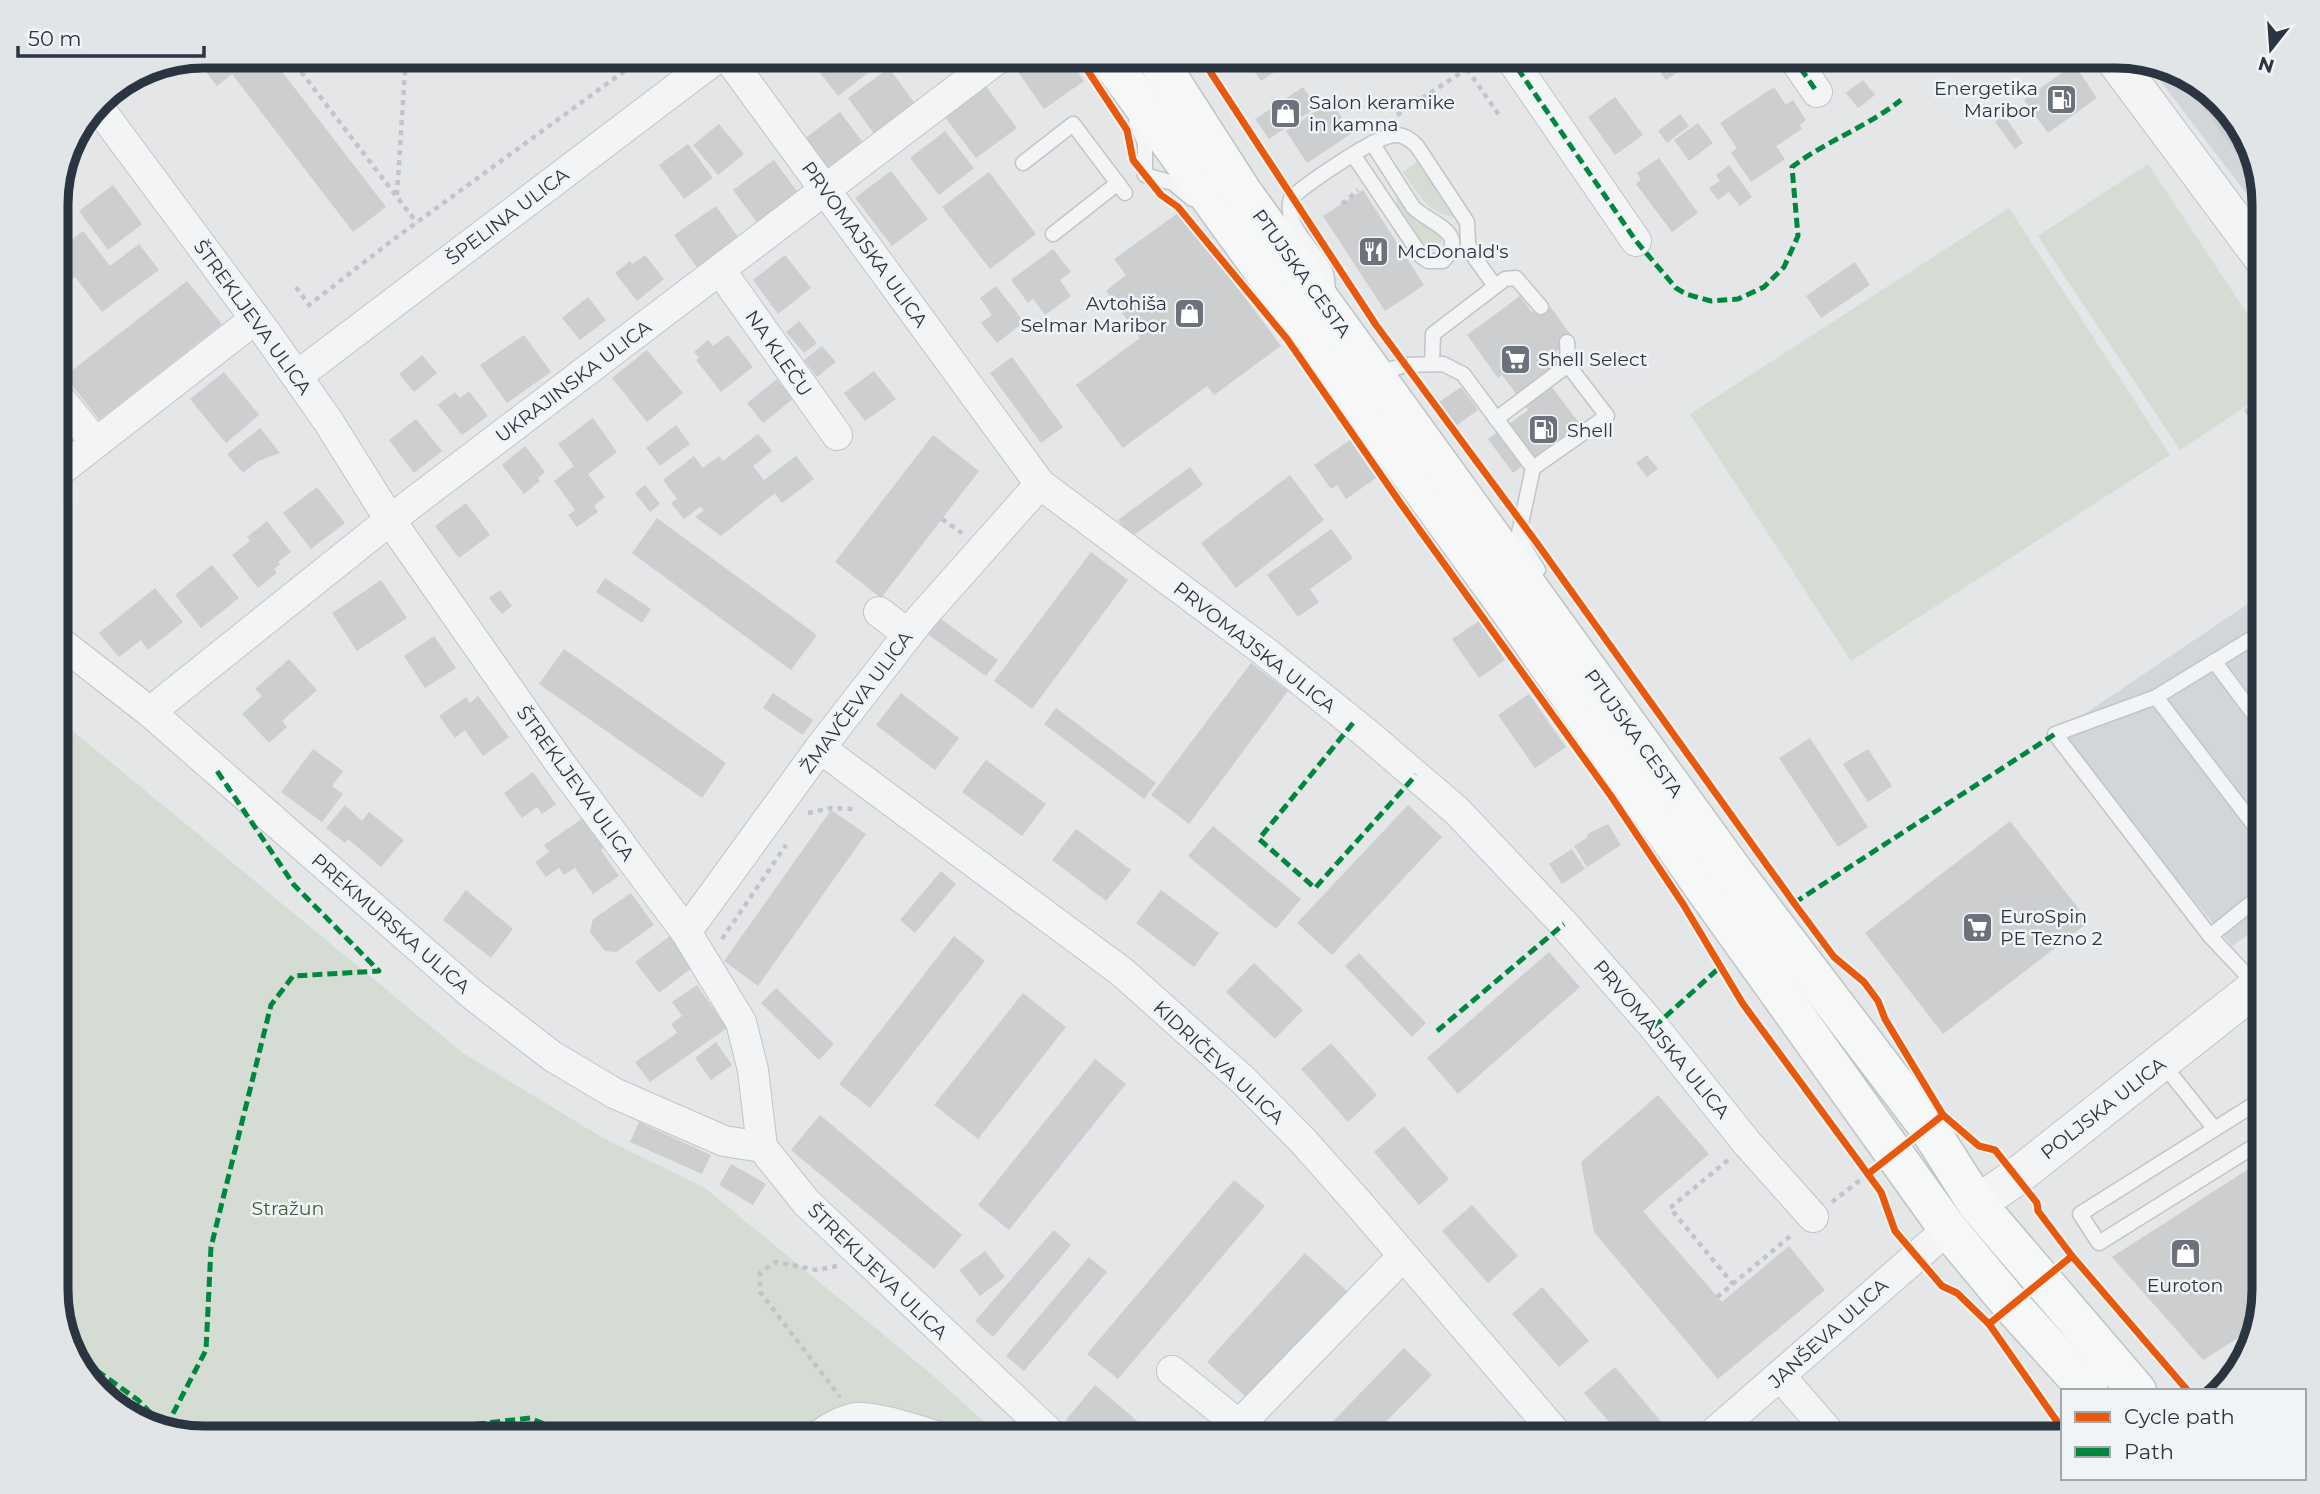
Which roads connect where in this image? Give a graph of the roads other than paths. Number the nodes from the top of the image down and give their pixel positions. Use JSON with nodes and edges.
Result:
{"nodes":[{"id":1,"x":1163,"y":68,"type":"edge"},
{"id":2,"x":1517,"y":68,"type":"edge"},
{"id":3,"x":1801,"y":68,"type":"edge"},
{"id":4,"x":702,"y":69,"type":"edge"},
{"id":5,"x":736,"y":69,"type":"edge"},
{"id":6,"x":985,"y":69,"type":"edge"},
{"id":7,"x":1116,"y":69,"type":"edge"},
{"id":8,"x":2131,"y":69,"type":"edge"},
{"id":9,"x":1817,"y":92,"type":"dead end"},
{"id":10,"x":103,"y":113,"type":"edge"},
{"id":11,"x":1372,"y":144,"type":"junction"},
{"id":12,"x":1354,"y":156,"type":"junction"},
{"id":13,"x":1023,"y":163,"type":"dead end"},
{"id":14,"x":826,"y":190,"type":"junction"},
{"id":15,"x":1053,"y":234,"type":"dead end"},
{"id":16,"x":1636,"y":241,"type":"dead end"},
{"id":17,"x":2252,"y":243,"type":"edge"},
{"id":18,"x":720,"y":270,"type":"junction"},
{"id":19,"x":1496,"y":286,"type":"junction"},
{"id":20,"x":1541,"y":307,"type":"dead end"},
{"id":21,"x":1329,"y":310,"type":"junction"},
{"id":22,"x":256,"y":319,"type":"junction"},
{"id":23,"x":1567,"y":342,"type":"dead end"},
{"id":24,"x":1432,"y":364,"type":"junction"},
{"id":25,"x":1568,"y":365,"type":"junction"},
{"id":26,"x":1375,"y":373,"type":"junction"},
{"id":27,"x":297,"y":376,"type":"junction"},
{"id":28,"x":69,"y":410,"type":"edge"},
{"id":29,"x":1496,"y":419,"type":"junction"},
{"id":30,"x":837,"y":435,"type":"dead end"},
{"id":31,"x":96,"y":443,"type":"junction"},
{"id":32,"x":69,"y":464,"type":"edge"},
{"id":33,"x":1533,"y":468,"type":"junction"},
{"id":34,"x":1040,"y":484,"type":"junction"},
{"id":35,"x":390,"y":520,"type":"junction"},
{"id":36,"x":1553,"y":603,"type":"junction"},
{"id":37,"x":879,"y":612,"type":"dead end"},
{"id":38,"x":908,"y":634,"type":"junction"},
{"id":39,"x":2252,"y":638,"type":"edge"},
{"id":40,"x":69,"y":649,"type":"edge"},
{"id":41,"x":2214,"y":662,"type":"junction"},
{"id":42,"x":2156,"y":697,"type":"junction"},
{"id":43,"x":150,"y":712,"type":"junction"},
{"id":44,"x":2252,"y":712,"type":"edge"},
{"id":45,"x":820,"y":748,"type":"junction"},
{"id":46,"x":2252,"y":822,"type":"edge"},
{"id":47,"x":2252,"y":903,"type":"edge"},
{"id":48,"x":686,"y":932,"type":"junction"},
{"id":49,"x":2210,"y":936,"type":"junction"},
{"id":50,"x":2252,"y":977,"type":"edge"},
{"id":51,"x":2252,"y":994,"type":"edge"},
{"id":52,"x":2161,"y":1061,"type":"junction"},
{"id":53,"x":2252,"y":1105,"type":"edge"},
{"id":54,"x":2214,"y":1128,"type":"junction"},
{"id":55,"x":761,"y":1147,"type":"junction"},
{"id":56,"x":2252,"y":1147,"type":"edge"},
{"id":57,"x":1977,"y":1204,"type":"junction"},
{"id":58,"x":1813,"y":1217,"type":"road end"},
{"id":59,"x":1948,"y":1229,"type":"junction"},
{"id":60,"x":1404,"y":1256,"type":"junction"},
{"id":61,"x":1172,"y":1371,"type":"dead end"},
{"id":62,"x":1780,"y":1376,"type":"junction"},
{"id":63,"x":2087,"y":1389,"type":"edge"},
{"id":64,"x":2135,"y":1389,"type":"edge"},
{"id":65,"x":836,"y":1426,"type":"edge"},
{"id":66,"x":897,"y":1426,"type":"edge"},
{"id":67,"x":1042,"y":1426,"type":"edge"},
{"id":68,"x":1550,"y":1426,"type":"edge"},
{"id":69,"x":1722,"y":1426,"type":"edge"},
{"id":70,"x":1824,"y":1426,"type":"edge"}],
"edges":[{"from":1,"to":21,"type":"main road","name":"PTUJSKA CESTA"},
{"from":2,"to":16,"type":"street"},
{"from":3,"to":9,"type":"street"},
{"from":4,"to":27,"type":"street","name":"ŠPELINA ULICA"},
{"from":5,"to":14,"type":"street","name":"PRVOMAJSKA ULICA"},
{"from":6,"to":14,"type":"street","name":"UKRAJINSKA ULICA"},
{"from":7,"to":59,"type":"main road","name":"PTUJSKA CESTA"},
{"from":8,"to":17,"type":"street"},
{"from":10,"to":22,"type":"street","name":"ŠTREKLJEVA ULICA"},
{"from":11,"to":12,"type":"lane"},
{"from":11,"to":12,"type":"lane"},
{"from":11,"to":19,"type":"lane"},
{"from":12,"to":21,"type":"lane"},
{"from":13,"to":15,"type":"lane"},
{"from":14,"to":18,"type":"street","name":"UKRAJINSKA ULICA"},
{"from":14,"to":34,"type":"street","name":"PRVOMAJSKA ULICA"},
{"from":18,"to":30,"type":"street","name":"NA KLEČU"},
{"from":18,"to":35,"type":"street","name":"UKRAJINSKA ULICA"},
{"from":19,"to":20,"type":"lane"},
{"from":19,"to":24,"type":"lane"},
{"from":21,"to":26,"type":"main road","name":"PTUJSKA CESTA"},
{"from":22,"to":27,"type":"street","name":"ŠTREKLJEVA ULICA"},
{"from":22,"to":31,"type":"street"},
{"from":23,"to":25,"type":"lane"},
{"from":24,"to":26,"type":"lane"},
{"from":24,"to":29,"type":"lane"},
{"from":25,"to":29,"type":"lane"},
{"from":25,"to":33,"type":"lane"},
{"from":26,"to":36,"type":"main road","name":"PTUJSKA CESTA"},
{"from":27,"to":35,"type":"street","name":"ŠTREKLJEVA ULICA"},
{"from":28,"to":31,"type":"street"},
{"from":29,"to":33,"type":"lane"},
{"from":31,"to":32,"type":"street"},
{"from":33,"to":36,"type":"lane"},
{"from":34,"to":38,"type":"street","name":"ŽMAVČEVA ULICA"},
{"from":34,"to":58,"type":"street","name":"PRVOMAJSKA ULICA"},
{"from":35,"to":43,"type":"street","name":"UKRAJINSKA ULICA"},
{"from":35,"to":48,"type":"street","name":"ŠTREKLJEVA ULICA"},
{"from":36,"to":57,"type":"main road","name":"PTUJSKA CESTA"},
{"from":37,"to":38,"type":"street"},
{"from":38,"to":45,"type":"street","name":"ŽMAVČEVA ULICA"},
{"from":39,"to":41,"type":"lane"},
{"from":40,"to":43,"type":"street","name":"PREKMURSKA ULICA"},
{"from":41,"to":42,"type":"lane"},
{"from":41,"to":44,"type":"lane"},
{"from":42,"to":46,"type":"lane"},
{"from":42,"to":49,"type":"lane"},
{"from":43,"to":55,"type":"street","name":"PREKMURSKA ULICA"},
{"from":45,"to":48,"type":"street","name":"ŽMAVČEVA ULICA"},
{"from":45,"to":60,"type":"street","name":"KIDRIČEVA ULICA"},
{"from":47,"to":49,"type":"lane"},
{"from":48,"to":55,"type":"street","name":"ŠTREKLJEVA ULICA"},
{"from":49,"to":50,"type":"lane"},
{"from":51,"to":52,"type":"street","name":"POLJSKA ULICA"},
{"from":52,"to":54,"type":"lane"},
{"from":52,"to":57,"type":"street","name":"POLJSKA ULICA"},
{"from":53,"to":54,"type":"lane"},
{"from":54,"to":56,"type":"lane"},
{"from":55,"to":67,"type":"street","name":"ŠTREKLJEVA ULICA"},
{"from":57,"to":59,"type":"main road","name":"POLJSKA ULICA"},
{"from":57,"to":64,"type":"main road","name":"PTUJSKA CESTA"},
{"from":59,"to":62,"type":"street","name":"JANŠEVA ULICA"},
{"from":59,"to":63,"type":"main road","name":"PTUJSKA CESTA"},
{"from":60,"to":61,"type":"street"},
{"from":60,"to":68,"type":"street","name":"KIDRIČEVA ULICA"},
{"from":62,"to":69,"type":"street","name":"JANŠEVA ULICA"},
{"from":62,"to":70,"type":"street"},
{"from":65,"to":66,"type":"street"}]}
